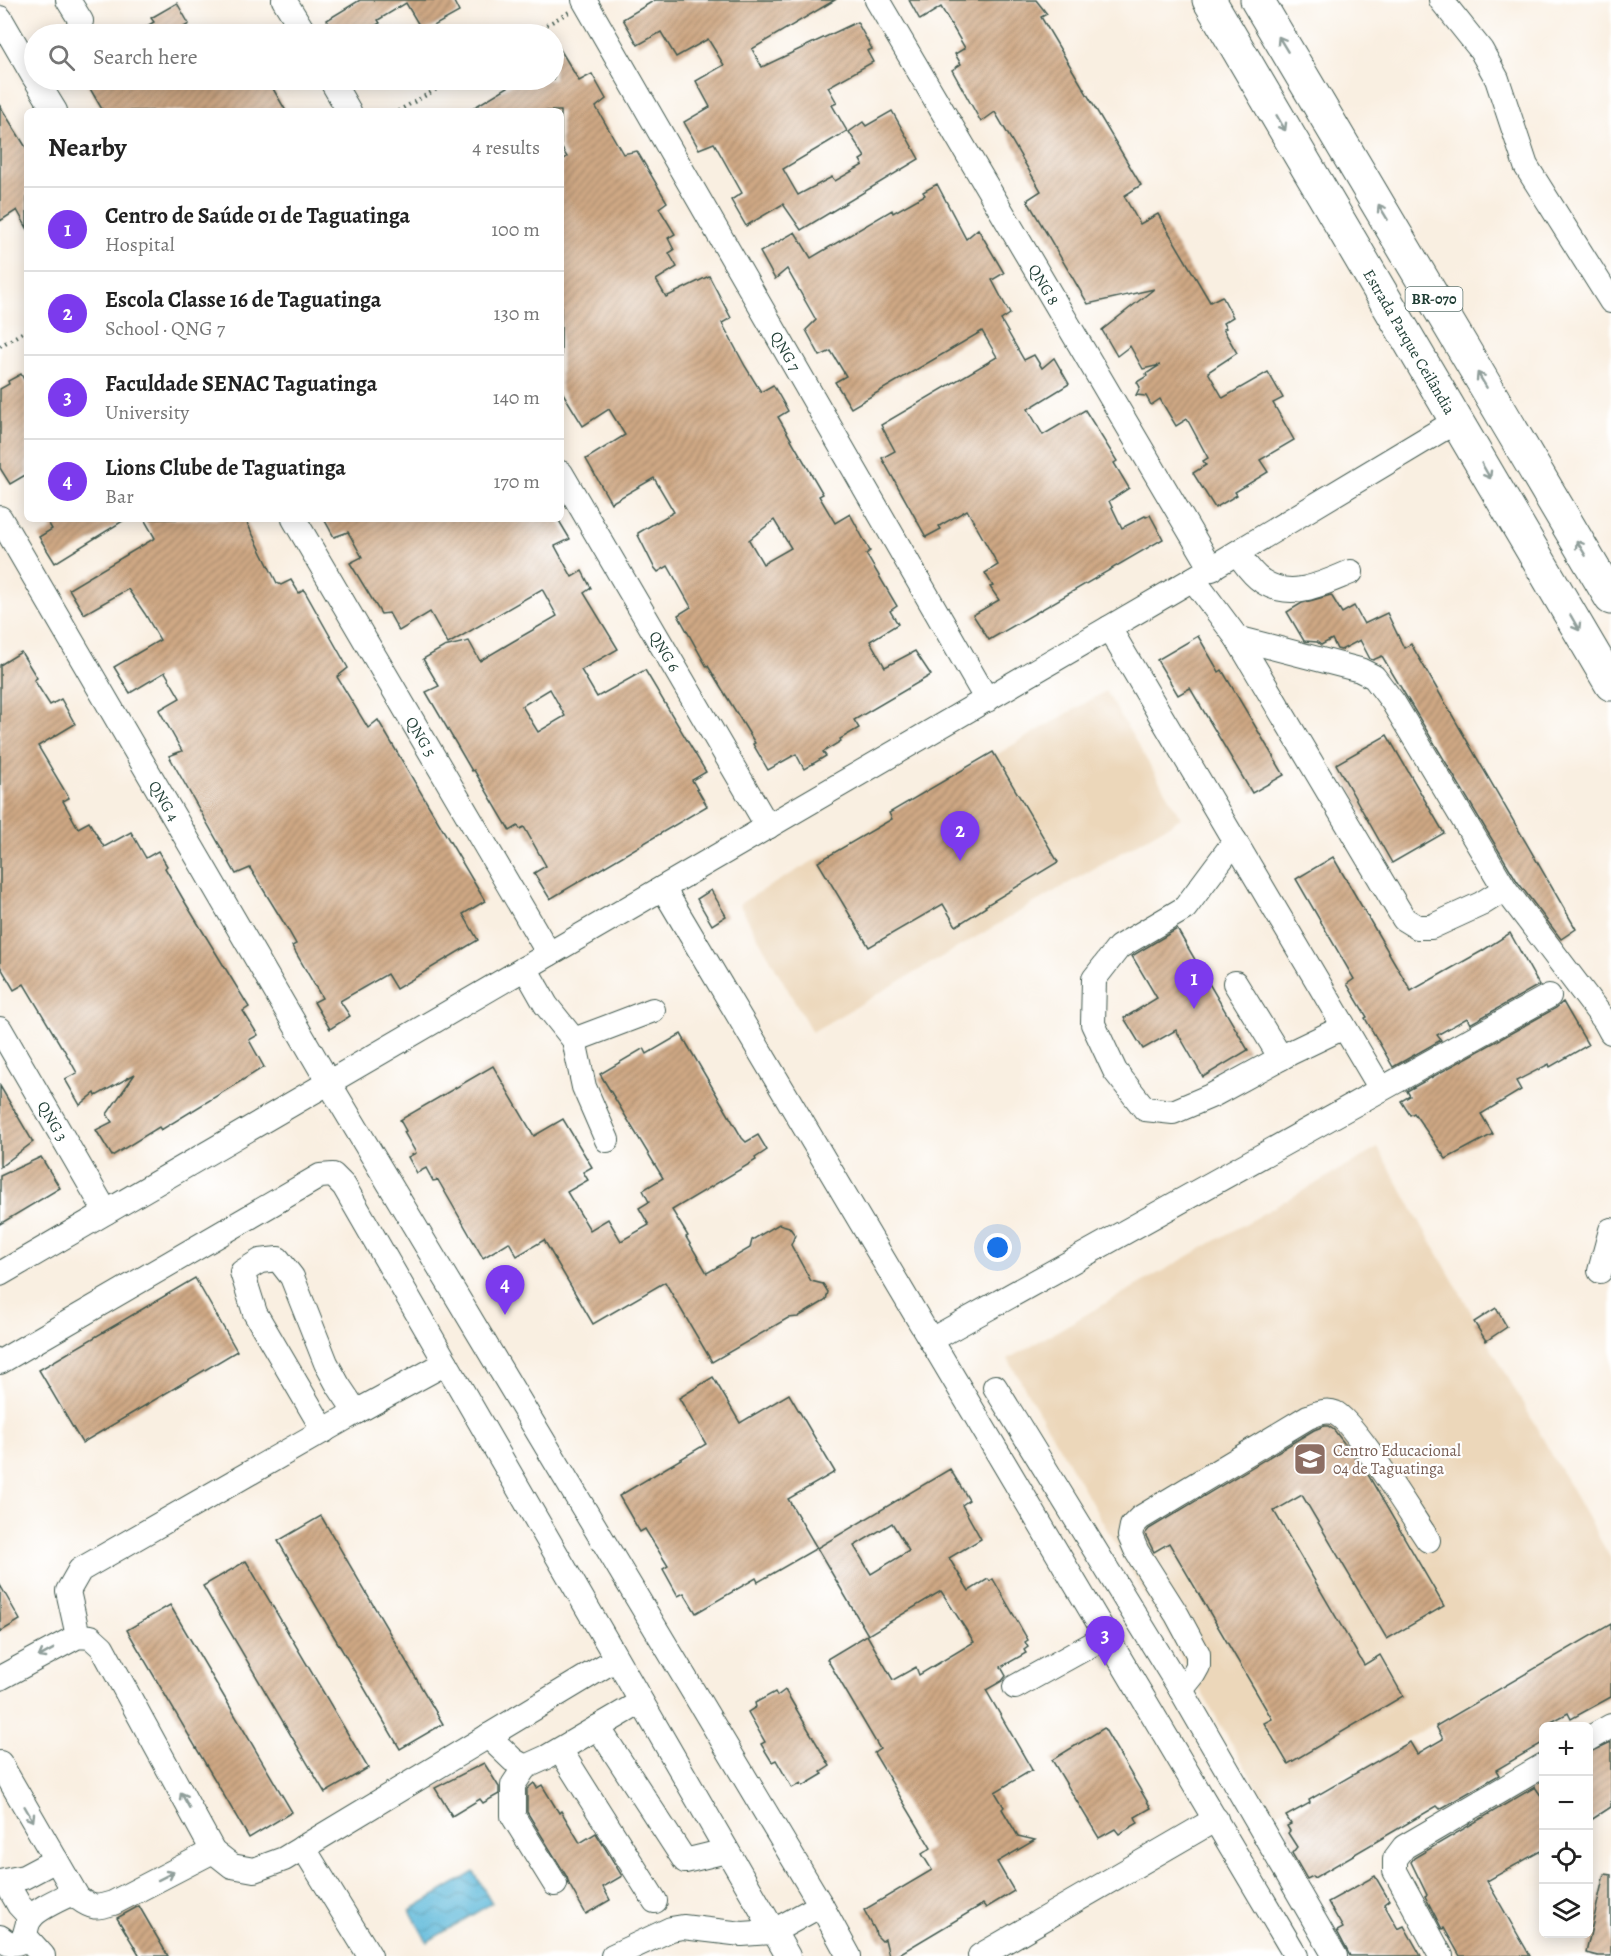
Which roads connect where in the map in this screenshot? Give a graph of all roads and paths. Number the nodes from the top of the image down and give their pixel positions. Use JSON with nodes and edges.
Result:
{"nodes":[{"id":1,"x":68,"y":0,"type":"edge"},
{"id":2,"x":284,"y":0,"type":"edge"},
{"id":3,"x":877,"y":0,"type":"edge"},
{"id":4,"x":1209,"y":0,"type":"edge"},
{"id":5,"x":1257,"y":0,"type":"edge"},
{"id":6,"x":1441,"y":0,"type":"edge"},
{"id":7,"x":585,"y":1,"type":"edge"},
{"id":8,"x":0,"y":18,"type":"edge"},
{"id":9,"x":81,"y":21,"type":"dead end"},
{"id":10,"x":299,"y":24,"type":"edge"},
{"id":11,"x":547,"y":24,"type":"edge"},
{"id":12,"x":24,"y":59,"type":"edge"},
{"id":13,"x":42,"y":90,"type":"edge"},
{"id":14,"x":337,"y":90,"type":"edge"},
{"id":15,"x":435,"y":90,"type":"edge"},
{"id":16,"x":53,"y":108,"type":"edge"},
{"id":17,"x":348,"y":108,"type":"edge"},
{"id":18,"x":403,"y":108,"type":"edge"},
{"id":19,"x":1611,"y":301,"type":"edge"},
{"id":20,"x":24,"y":332,"type":"edge"},
{"id":21,"x":0,"y":346,"type":"edge"},
{"id":22,"x":1456,"y":421,"type":"junction"},
{"id":23,"x":564,"y":478,"type":"edge"},
{"id":24,"x":0,"y":518,"type":"edge"},
{"id":25,"x":296,"y":522,"type":"edge"},
{"id":26,"x":1237,"y":554,"type":"junction"},
{"id":27,"x":1351,"y":572,"type":"dead end"},
{"id":28,"x":1203,"y":574,"type":"junction"},
{"id":29,"x":1611,"y":598,"type":"edge"},
{"id":30,"x":1109,"y":628,"type":"junction"},
{"id":31,"x":1237,"y":638,"type":"junction"},
{"id":32,"x":1611,"y":684,"type":"edge"},
{"id":33,"x":987,"y":699,"type":"junction"},
{"id":34,"x":768,"y":827,"type":"junction"},
{"id":35,"x":1235,"y":841,"type":"junction"},
{"id":36,"x":663,"y":888,"type":"junction"},
{"id":37,"x":1505,"y":889,"type":"junction"},
{"id":38,"x":549,"y":954,"type":"junction"},
{"id":39,"x":525,"y":968,"type":"junction"},
{"id":40,"x":1235,"y":983,"type":"dead end"},
{"id":41,"x":1549,"y":996,"type":"dead end"},
{"id":42,"x":653,"y":1010,"type":"dead end"},
{"id":43,"x":1344,"y":1027,"type":"junction"},
{"id":44,"x":0,"y":1029,"type":"edge"},
{"id":45,"x":1611,"y":1032,"type":"edge"},
{"id":46,"x":574,"y":1040,"type":"junction"},
{"id":47,"x":1281,"y":1058,"type":"junction"},
{"id":48,"x":328,"y":1083,"type":"junction"},
{"id":49,"x":1381,"y":1089,"type":"junction"},
{"id":50,"x":607,"y":1140,"type":"dead end"},
{"id":51,"x":106,"y":1212,"type":"junction"},
{"id":52,"x":1611,"y":1230,"type":"edge"},
{"id":53,"x":1600,"y":1271,"type":"dead end"},
{"id":54,"x":0,"y":1274,"type":"edge"},
{"id":55,"x":931,"y":1340,"type":"junction"},
{"id":56,"x":0,"y":1362,"type":"edge"},
{"id":57,"x":446,"y":1363,"type":"junction"},
{"id":58,"x":995,"y":1387,"type":"dead end"},
{"id":59,"x":356,"y":1412,"type":"junction"},
{"id":60,"x":324,"y":1431,"type":"junction"},
{"id":61,"x":1428,"y":1540,"type":"dead end"},
{"id":62,"x":1107,"y":1635,"type":"junction"},
{"id":63,"x":78,"y":1636,"type":"junction"},
{"id":64,"x":616,"y":1659,"type":"junction"},
{"id":65,"x":0,"y":1678,"type":"edge"},
{"id":66,"x":1015,"y":1687,"type":"dead end"},
{"id":67,"x":1181,"y":1690,"type":"junction"},
{"id":68,"x":641,"y":1702,"type":"junction"},
{"id":69,"x":1611,"y":1726,"type":"edge"},
{"id":70,"x":598,"y":1727,"type":"junction"},
{"id":71,"x":488,"y":1736,"type":"junction"},
{"id":72,"x":1593,"y":1736,"type":"edge"},
{"id":73,"x":560,"y":1750,"type":"junction"},
{"id":74,"x":0,"y":1763,"type":"edge"},
{"id":75,"x":525,"y":1767,"type":"junction"},
{"id":76,"x":1539,"y":1768,"type":"edge"},
{"id":77,"x":1216,"y":1819,"type":"junction"},
{"id":78,"x":303,"y":1847,"type":"junction"},
{"id":79,"x":213,"y":1851,"type":"junction"},
{"id":80,"x":726,"y":1851,"type":"junction"},
{"id":81,"x":56,"y":1860,"type":"junction"},
{"id":82,"x":3,"y":1882,"type":"edge"},
{"id":83,"x":555,"y":1884,"type":"dead end"},
{"id":84,"x":74,"y":1892,"type":"junction"},
{"id":85,"x":655,"y":1901,"type":"dead end"},
{"id":86,"x":821,"y":1905,"type":"junction"},
{"id":87,"x":28,"y":1927,"type":"junction"},
{"id":88,"x":772,"y":1932,"type":"junction"},
{"id":89,"x":0,"y":1937,"type":"edge"},
{"id":90,"x":43,"y":1956,"type":"edge"},
{"id":91,"x":370,"y":1956,"type":"edge"},
{"id":92,"x":613,"y":1956,"type":"edge"},
{"id":93,"x":788,"y":1956,"type":"edge"},
{"id":94,"x":849,"y":1956,"type":"edge"},
{"id":95,"x":980,"y":1956,"type":"edge"},
{"id":96,"x":1296,"y":1956,"type":"edge"},
{"id":97,"x":1335,"y":1956,"type":"edge"},
{"id":98,"x":1441,"y":1956,"type":"edge"}],
"edges":[{"from":1,"to":9,"type":"street"},
{"from":2,"to":10,"type":"street"},
{"from":3,"to":28,"type":"street","name":"QNG 8"},
{"from":4,"to":22,"type":"highway","name":"Estrada Parque Ceilândia","number":"BR-070","one_way":true},
{"from":29,"to":5,"type":"highway","number":"BR-070","one_way":true},
{"from":6,"to":19,"type":"street"},
{"from":7,"to":11,"type":"path"},
{"from":7,"to":33,"type":"street","name":"QNG 7"},
{"from":8,"to":12,"type":"street"},
{"from":13,"to":16,"type":"street"},
{"from":14,"to":17,"type":"street"},
{"from":15,"to":18,"type":"path"},
{"from":20,"to":21,"type":"path"},
{"from":22,"to":26,"type":"street"},
{"from":22,"to":32,"type":"highway","name":"Estrada Parque Ceilândia","number":"BR-070","one_way":true},
{"from":23,"to":34,"type":"street","name":"QNG 6"},
{"from":24,"to":48,"type":"street","name":"QNG 4"},
{"from":25,"to":38,"type":"street","name":"QNG 5"},
{"from":26,"to":27,"type":"street"},
{"from":26,"to":28,"type":"street"},
{"from":28,"to":30,"type":"street"},
{"from":28,"to":31,"type":"street","name":"QNG 8"},
{"from":30,"to":33,"type":"street"},
{"from":30,"to":35,"type":"street"},
{"from":31,"to":37,"type":"street"},
{"from":31,"to":37,"type":"street","name":"QNG 8"},
{"from":33,"to":34,"type":"street"},
{"from":34,"to":36,"type":"street"},
{"from":35,"to":43,"type":"street"},
{"from":35,"to":47,"type":"street"},
{"from":36,"to":38,"type":"street"},
{"from":36,"to":55,"type":"street"},
{"from":37,"to":45,"type":"street"},
{"from":38,"to":39,"type":"street"},
{"from":39,"to":46,"type":"street"},
{"from":39,"to":48,"type":"street"},
{"from":40,"to":47,"type":"street"},
{"from":41,"to":49,"type":"street"},
{"from":42,"to":46,"type":"street"},
{"from":43,"to":47,"type":"street"},
{"from":43,"to":49,"type":"street"},
{"from":44,"to":51,"type":"street","name":"QNG 3"},
{"from":46,"to":50,"type":"street"},
{"from":48,"to":51,"type":"street"},
{"from":48,"to":86,"type":"street","name":"QNG 4"},
{"from":49,"to":55,"type":"street"},
{"from":51,"to":54,"type":"street"},
{"from":52,"to":53,"type":"street"},
{"from":55,"to":62,"type":"street"},
{"from":56,"to":57,"type":"street"},
{"from":57,"to":59,"type":"street"},
{"from":57,"to":64,"type":"street"},
{"from":58,"to":67,"type":"street"},
{"from":59,"to":60,"type":"street"},
{"from":59,"to":60,"type":"street"},
{"from":60,"to":63,"type":"street"},
{"from":61,"to":67,"type":"street"},
{"from":62,"to":66,"type":"street"},
{"from":62,"to":77,"type":"street"},
{"from":63,"to":65,"type":"street","one_way":true},
{"from":79,"to":63,"type":"street","one_way":true},
{"from":64,"to":68,"type":"street"},
{"from":64,"to":71,"type":"street"},
{"from":67,"to":97,"type":"street"},
{"from":68,"to":70,"type":"street"},
{"from":68,"to":80,"type":"street"},
{"from":69,"to":72,"type":"street"},
{"from":70,"to":73,"type":"street"},
{"from":70,"to":80,"type":"street"},
{"from":71,"to":75,"type":"street"},
{"from":71,"to":78,"type":"street"},
{"from":73,"to":75,"type":"street"},
{"from":73,"to":85,"type":"street"},
{"from":74,"to":81,"type":"street","one_way":true},
{"from":75,"to":83,"type":"street"},
{"from":76,"to":98,"type":"street"},
{"from":77,"to":95,"type":"street"},
{"from":77,"to":96,"type":"street"},
{"from":78,"to":79,"type":"street"},
{"from":78,"to":91,"type":"street"},
{"from":84,"to":79,"type":"street","one_way":true},
{"from":80,"to":88,"type":"street"},
{"from":81,"to":82,"type":"street"},
{"from":81,"to":84,"type":"street"},
{"from":82,"to":87,"type":"street"},
{"from":84,"to":87,"type":"street"},
{"from":86,"to":88,"type":"street"},
{"from":86,"to":94,"type":"street","name":"QNG 4"},
{"from":87,"to":89,"type":"street"},
{"from":87,"to":90,"type":"street"},
{"from":88,"to":92,"type":"street"},
{"from":88,"to":93,"type":"street"}]}
